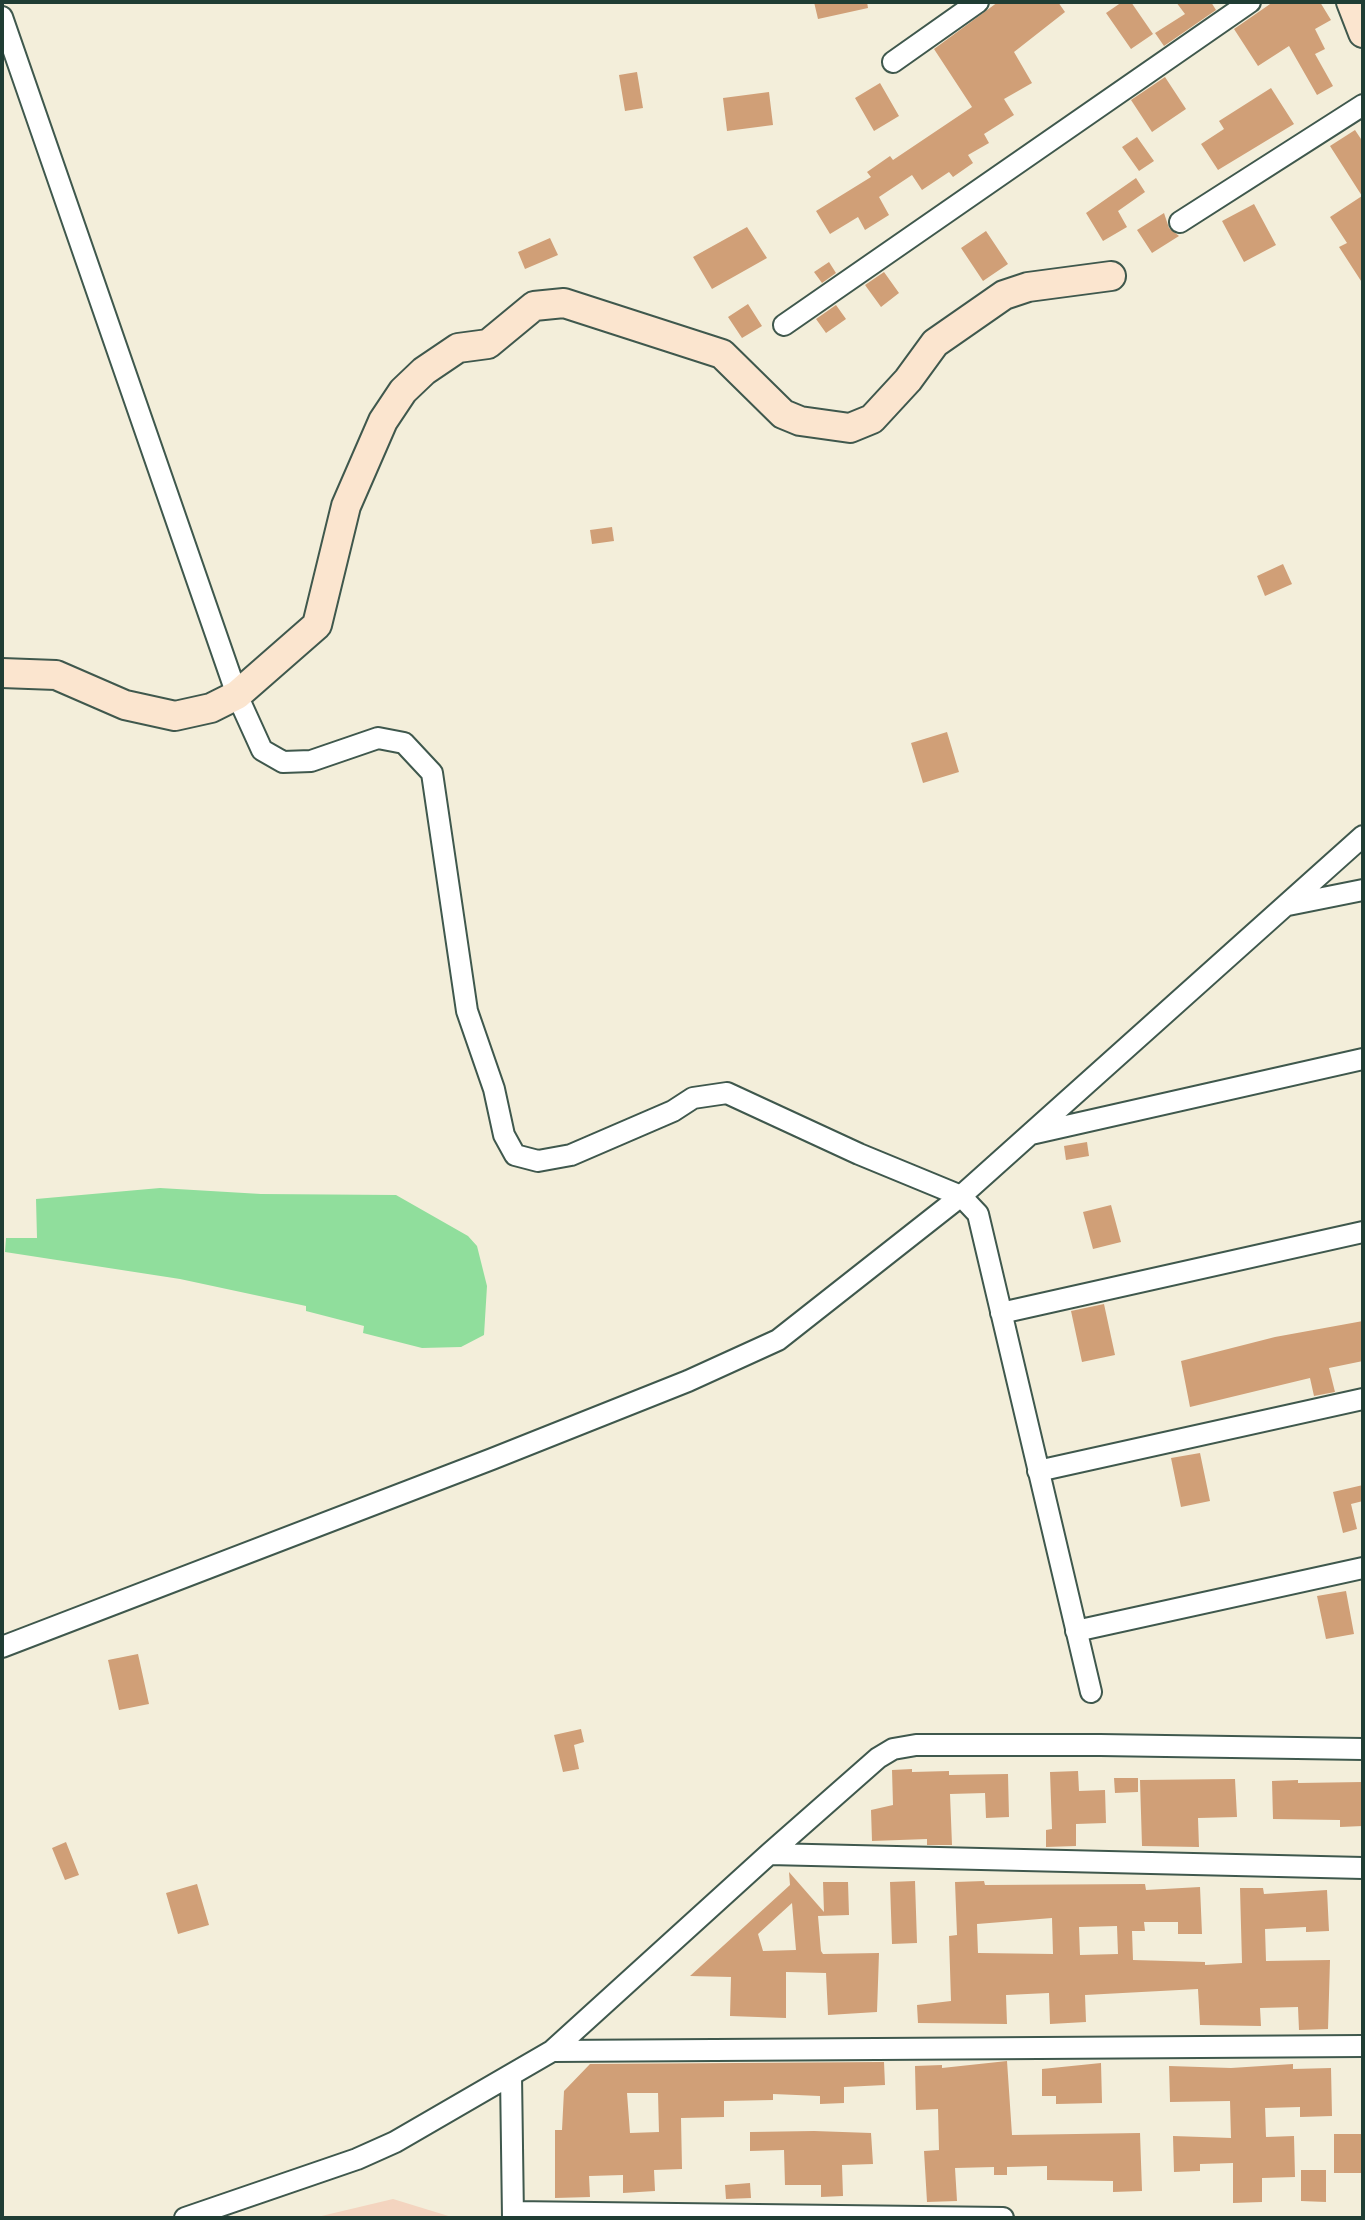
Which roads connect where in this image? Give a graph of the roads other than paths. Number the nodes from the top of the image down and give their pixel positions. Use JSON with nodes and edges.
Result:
{"nodes":[{"id":1,"x":978,"y":2,"type":"edge"},
{"id":2,"x":1250,"y":2,"type":"edge"},
{"id":3,"x":1351,"y":2,"type":"edge"},
{"id":4,"x":2,"y":17,"type":"edge"},
{"id":5,"x":1363,"y":33,"type":"edge"},
{"id":6,"x":893,"y":62,"type":"dead end"},
{"id":7,"x":1363,"y":105,"type":"edge"},
{"id":8,"x":1180,"y":222,"type":"dead end"},
{"id":9,"x":1111,"y":276,"type":"dead end"},
{"id":10,"x":784,"y":325,"type":"dead end"},
{"id":11,"x":2,"y":673,"type":"edge"},
{"id":12,"x":237,"y":695,"type":"junction"},
{"id":13,"x":1363,"y":836,"type":"edge"},
{"id":14,"x":1363,"y":890,"type":"edge"},
{"id":15,"x":1284,"y":906,"type":"junction"},
{"id":16,"x":1363,"y":1059,"type":"edge"},
{"id":17,"x":1027,"y":1135,"type":"junction"},
{"id":18,"x":961,"y":1196,"type":"junction"},
{"id":19,"x":1363,"y":1232,"type":"edge"},
{"id":20,"x":1001,"y":1313,"type":"junction"},
{"id":21,"x":1363,"y":1399,"type":"edge"},
{"id":22,"x":1038,"y":1471,"type":"junction"},
{"id":23,"x":1363,"y":1568,"type":"edge"},
{"id":24,"x":1076,"y":1631,"type":"junction"},
{"id":25,"x":2,"y":1647,"type":"edge"},
{"id":26,"x":1091,"y":1692,"type":"dead end"},
{"id":27,"x":1363,"y":1749,"type":"edge"},
{"id":28,"x":769,"y":1854,"type":"junction"},
{"id":29,"x":1363,"y":1868,"type":"edge"},
{"id":30,"x":1363,"y":2046,"type":"edge"},
{"id":31,"x":552,"y":2051,"type":"junction"},
{"id":32,"x":511,"y":2075,"type":"junction"},
{"id":33,"x":513,"y":2215,"type":"edge"},
{"id":34,"x":185,"y":2218,"type":"edge"},
{"id":35,"x":1003,"y":2218,"type":"edge"}],
"edges":[{"from":1,"to":6,"type":"street"},
{"from":2,"to":10,"type":"street"},
{"from":3,"to":5,"type":"street"},
{"from":4,"to":12,"type":"street"},
{"from":7,"to":8,"type":"street"},
{"from":9,"to":12,"type":"street"},
{"from":11,"to":12,"type":"street"},
{"from":12,"to":18,"type":"street"},
{"from":13,"to":15,"type":"street"},
{"from":14,"to":15,"type":"street"},
{"from":15,"to":17,"type":"street"},
{"from":16,"to":17,"type":"street"},
{"from":17,"to":18,"type":"street"},
{"from":18,"to":20,"type":"street"},
{"from":18,"to":25,"type":"street"},
{"from":19,"to":20,"type":"street"},
{"from":20,"to":22,"type":"street"},
{"from":21,"to":22,"type":"street"},
{"from":22,"to":24,"type":"street"},
{"from":23,"to":24,"type":"street"},
{"from":24,"to":26,"type":"street"},
{"from":27,"to":28,"type":"street"},
{"from":28,"to":29,"type":"street"},
{"from":28,"to":31,"type":"street"},
{"from":30,"to":31,"type":"street"},
{"from":31,"to":32,"type":"street"},
{"from":32,"to":33,"type":"street"},
{"from":32,"to":34,"type":"street"},
{"from":33,"to":35,"type":"street"}]}
